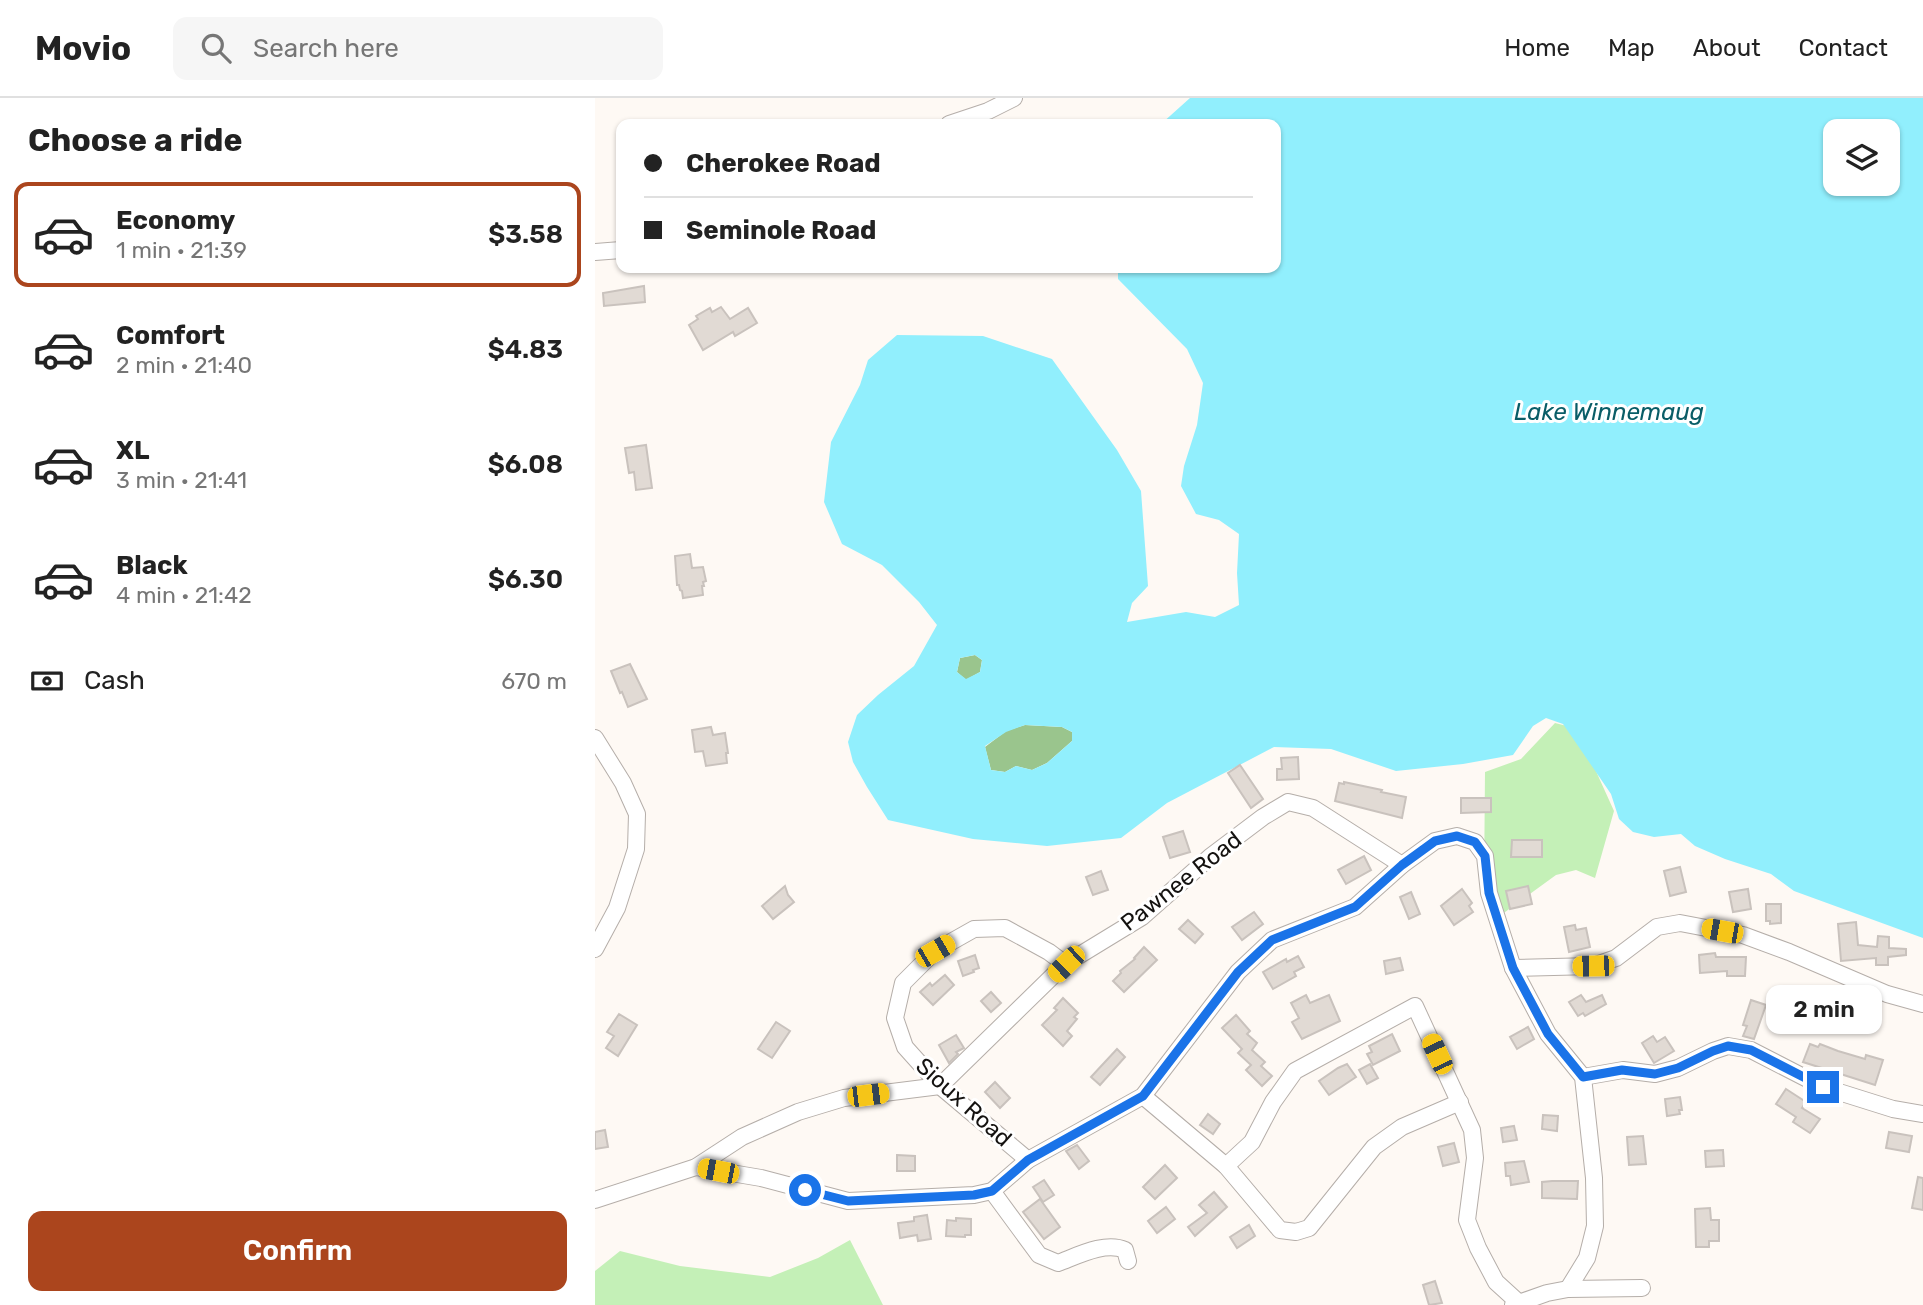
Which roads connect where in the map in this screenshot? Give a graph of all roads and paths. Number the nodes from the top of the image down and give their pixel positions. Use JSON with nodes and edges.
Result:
{"nodes":[{"id":1,"x":1014,"y":98,"type":"edge"},
{"id":2,"x":964,"y":119,"type":"edge"},
{"id":3,"x":616,"y":251,"type":"edge"},
{"id":4,"x":595,"y":253,"type":"edge"},
{"id":5,"x":595,"y":738,"type":"edge"},
{"id":6,"x":1402,"y":865,"type":"junction"},
{"id":7,"x":595,"y":949,"type":"edge"},
{"id":8,"x":1066,"y":964,"type":"junction"},
{"id":9,"x":1513,"y":968,"type":"junction"},
{"id":10,"x":1923,"y":1004,"type":"edge"},
{"id":11,"x":1583,"y":1077,"type":"junction"},
{"id":12,"x":940,"y":1086,"type":"junction"},
{"id":13,"x":1143,"y":1096,"type":"junction"},
{"id":14,"x":1460,"y":1102,"type":"junction"},
{"id":15,"x":1923,"y":1114,"type":"edge"},
{"id":16,"x":1028,"y":1160,"type":"junction"},
{"id":17,"x":1226,"y":1166,"type":"junction"},
{"id":18,"x":696,"y":1167,"type":"junction"},
{"id":19,"x":992,"y":1191,"type":"junction"},
{"id":20,"x":595,"y":1200,"type":"edge"},
{"id":21,"x":1128,"y":1261,"type":"dead end"},
{"id":22,"x":1641,"y":1288,"type":"dead end"},
{"id":23,"x":1568,"y":1289,"type":"junction"},
{"id":24,"x":1516,"y":1304,"type":"edge"}],
"edges":[{"from":1,"to":2,"type":"street"},
{"from":3,"to":4,"type":"street"},
{"from":5,"to":7,"type":"street"},
{"from":6,"to":8,"type":"street","name":"Pawnee Road"},
{"from":6,"to":9,"type":"street"},
{"from":6,"to":13,"type":"street"},
{"from":8,"to":12,"type":"street","name":"Pawnee Road"},
{"from":8,"to":12,"type":"street","name":"Sioux Road"},
{"from":9,"to":10,"type":"street"},
{"from":9,"to":11,"type":"street"},
{"from":11,"to":15,"type":"street"},
{"from":11,"to":23,"type":"street"},
{"from":12,"to":16,"type":"street","name":"Sioux Road"},
{"from":12,"to":18,"type":"street"},
{"from":13,"to":16,"type":"street"},
{"from":13,"to":17,"type":"street"},
{"from":14,"to":17,"type":"street"},
{"from":14,"to":17,"type":"street"},
{"from":14,"to":24,"type":"street"},
{"from":16,"to":19,"type":"street"},
{"from":18,"to":19,"type":"street"},
{"from":18,"to":20,"type":"street"},
{"from":19,"to":21,"type":"street"},
{"from":22,"to":23,"type":"street"},
{"from":23,"to":24,"type":"street"}]}
